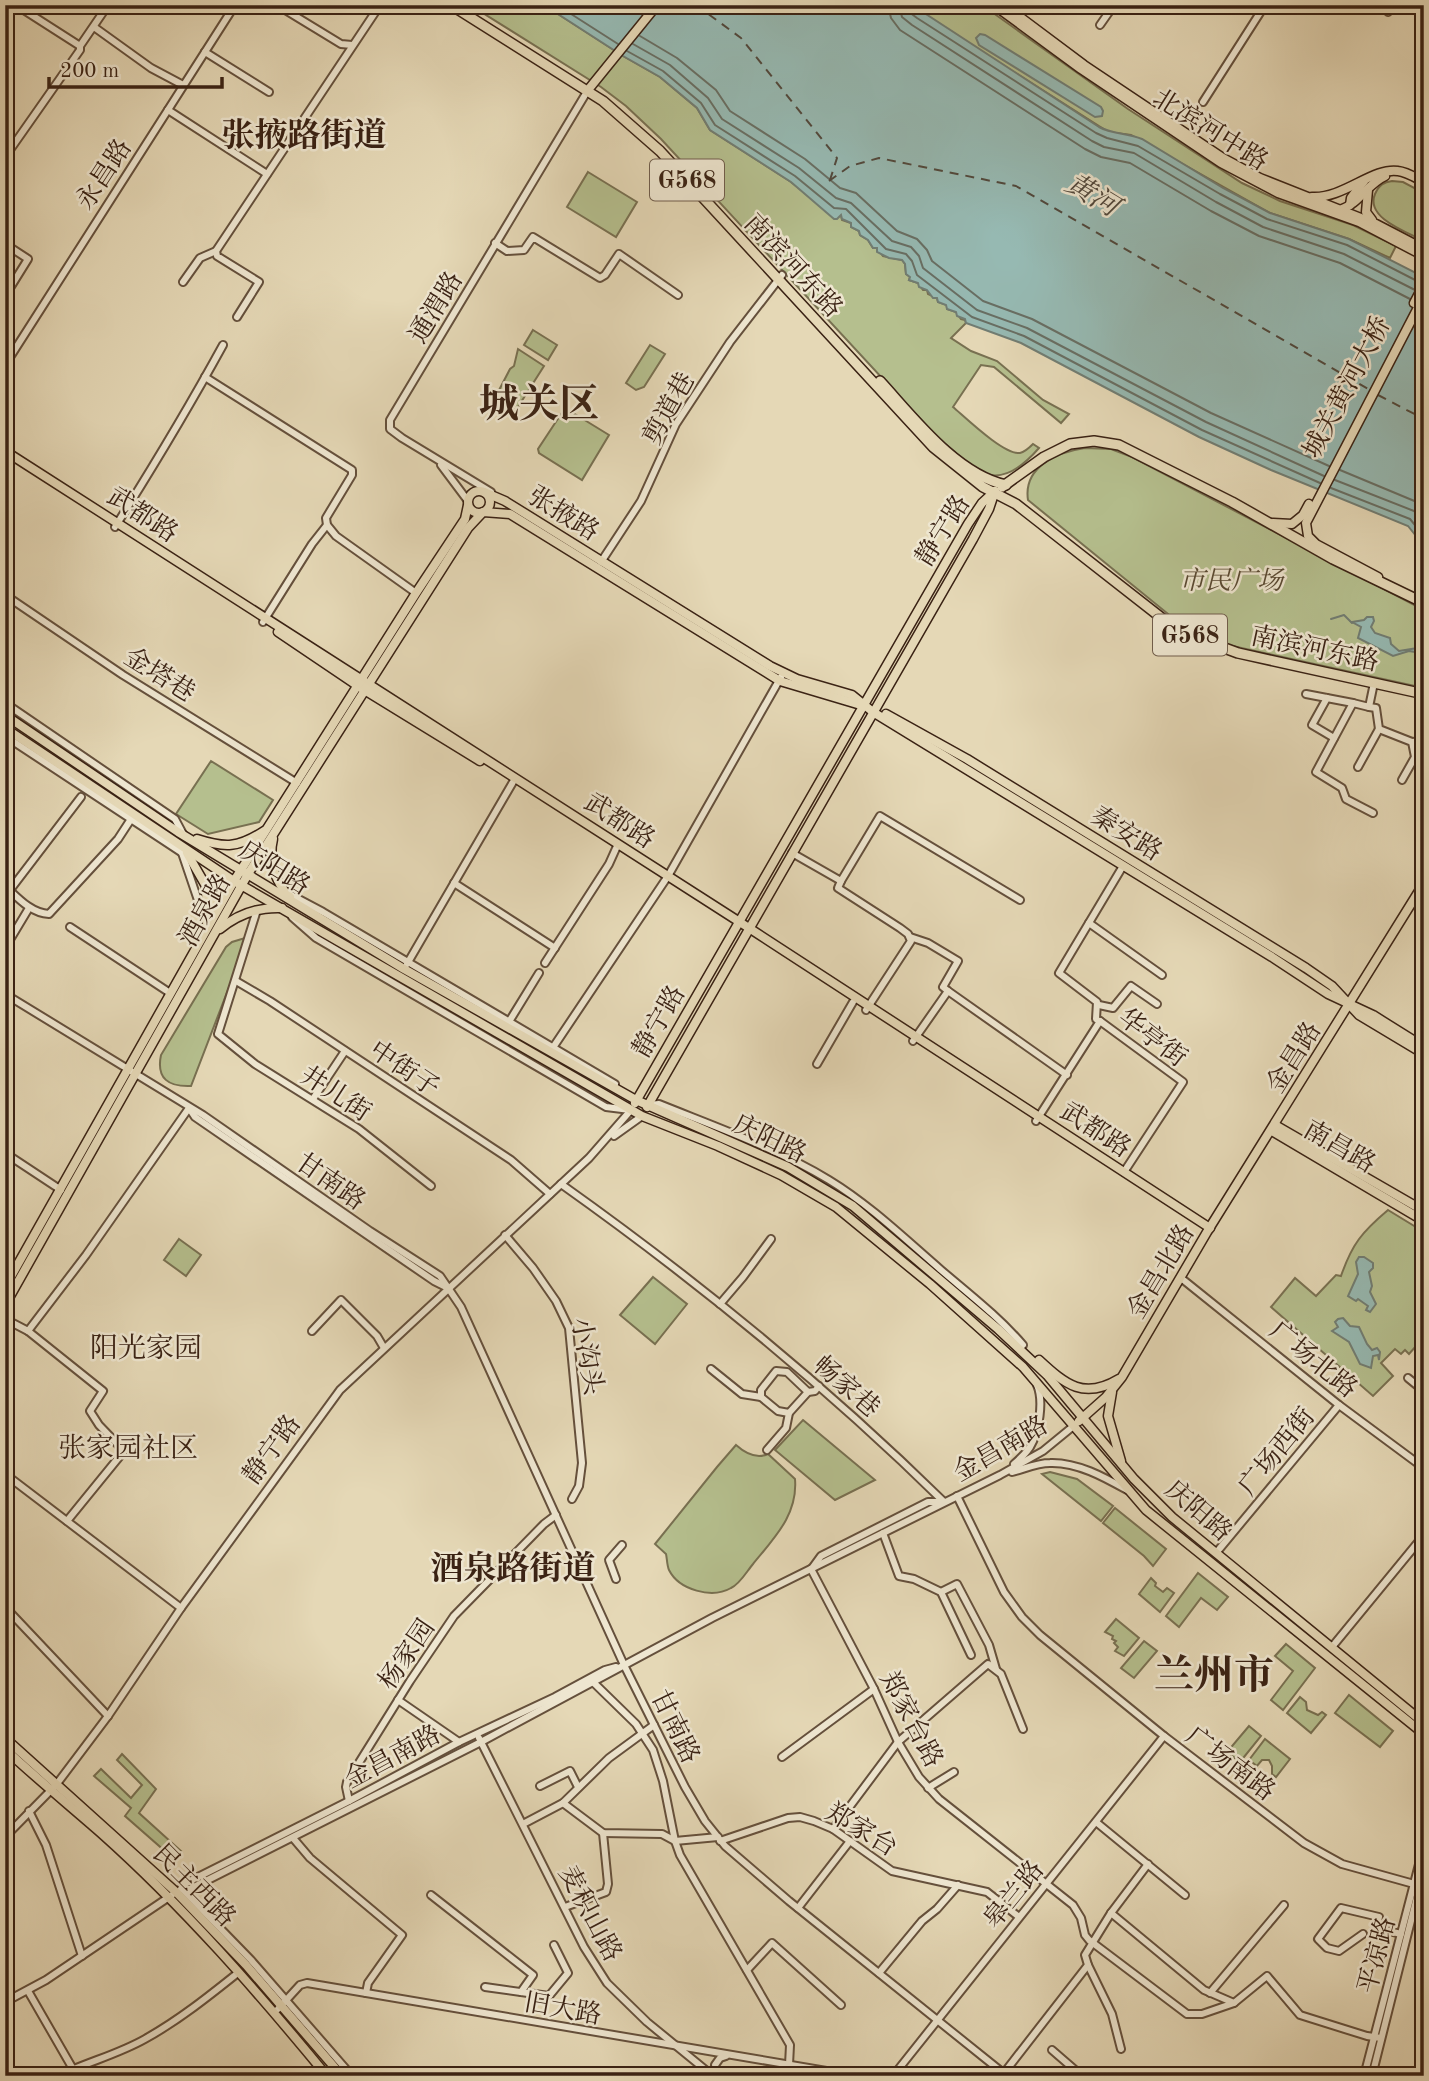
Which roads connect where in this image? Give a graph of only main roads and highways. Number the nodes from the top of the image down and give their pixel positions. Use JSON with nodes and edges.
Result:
{"nodes":[{"id":1,"x":451,"y":5,"type":"edge"},
{"id":2,"x":460,"y":5,"type":"edge"},
{"id":3,"x":657,"y":5,"type":"edge"},
{"id":4,"x":994,"y":5,"type":"edge"},
{"id":5,"x":1003,"y":5,"type":"edge"},
{"id":6,"x":592,"y":85,"type":"junction"},
{"id":7,"x":1424,"y":184,"type":"edge"},
{"id":8,"x":1367,"y":185,"type":"junction"},
{"id":9,"x":1297,"y":194,"type":"junction"},
{"id":10,"x":1318,"y":207,"type":"junction"},
{"id":11,"x":1347,"y":210,"type":"junction"},
{"id":12,"x":1359,"y":222,"type":"junction"},
{"id":13,"x":1376,"y":224,"type":"junction"},
{"id":14,"x":1424,"y":249,"type":"edge"},
{"id":15,"x":1424,"y":256,"type":"edge"},
{"id":16,"x":780,"y":277,"type":"junction"},
{"id":17,"x":1424,"y":284,"type":"edge"},
{"id":18,"x":1424,"y":296,"type":"edge"},
{"id":19,"x":5,"y":451,"type":"edge"},
{"id":20,"x":5,"y":456,"type":"edge"},
{"id":21,"x":1006,"y":485,"type":"junction"},
{"id":22,"x":995,"y":491,"type":"junction"},
{"id":23,"x":484,"y":492,"type":"junction"},
{"id":24,"x":468,"y":503,"type":"junction"},
{"id":25,"x":1308,"y":510,"type":"junction"},
{"id":26,"x":483,"y":512,"type":"junction"},
{"id":27,"x":1247,"y":512,"type":"junction"},
{"id":28,"x":117,"y":525,"type":"junction"},
{"id":29,"x":600,"y":564,"type":"junction"},
{"id":30,"x":1399,"y":591,"type":"junction"},
{"id":31,"x":1424,"y":603,"type":"edge"},
{"id":32,"x":363,"y":685,"type":"junction"},
{"id":33,"x":1424,"y":694,"type":"edge"},
{"id":34,"x":863,"y":706,"type":"junction"},
{"id":35,"x":873,"y":712,"type":"junction"},
{"id":36,"x":5,"y":716,"type":"edge"},
{"id":37,"x":5,"y":728,"type":"edge"},
{"id":38,"x":274,"y":826,"type":"junction"},
{"id":39,"x":184,"y":836,"type":"junction"},
{"id":40,"x":617,"y":846,"type":"junction"},
{"id":41,"x":183,"y":850,"type":"junction"},
{"id":42,"x":244,"y":872,"type":"junction"},
{"id":43,"x":234,"y":881,"type":"junction"},
{"id":44,"x":1424,"y":883,"type":"edge"},
{"id":45,"x":243,"y":886,"type":"junction"},
{"id":46,"x":284,"y":908,"type":"junction"},
{"id":47,"x":303,"y":909,"type":"junction"},
{"id":48,"x":738,"y":924,"type":"junction"},
{"id":49,"x":207,"y":928,"type":"junction"},
{"id":50,"x":748,"y":930,"type":"junction"},
{"id":51,"x":215,"y":934,"type":"junction"},
{"id":52,"x":1350,"y":1005,"type":"junction"},
{"id":53,"x":867,"y":1008,"type":"junction"},
{"id":54,"x":1424,"y":1046,"type":"edge"},
{"id":55,"x":1424,"y":1054,"type":"edge"},
{"id":56,"x":132,"y":1072,"type":"junction"},
{"id":57,"x":636,"y":1100,"type":"junction"},
{"id":58,"x":648,"y":1105,"type":"junction"},
{"id":59,"x":631,"y":1110,"type":"junction"},
{"id":60,"x":642,"y":1116,"type":"junction"},
{"id":61,"x":1037,"y":1119,"type":"junction"},
{"id":62,"x":1273,"y":1128,"type":"junction"},
{"id":63,"x":1424,"y":1212,"type":"edge"},
{"id":64,"x":1424,"y":1221,"type":"edge"},
{"id":65,"x":1208,"y":1230,"type":"junction"},
{"id":66,"x":5,"y":1287,"type":"edge"},
{"id":67,"x":5,"y":1305,"type":"edge"},
{"id":68,"x":998,"y":1329,"type":"junction"},
{"id":69,"x":1122,"y":1377,"type":"junction"},
{"id":70,"x":1113,"y":1389,"type":"junction"},
{"id":71,"x":1079,"y":1421,"type":"junction"},
{"id":72,"x":1122,"y":1465,"type":"junction"},
{"id":73,"x":1422,"y":1725,"type":"edge"},
{"id":74,"x":5,"y":1738,"type":"edge"},
{"id":75,"x":5,"y":1749,"type":"edge"},
{"id":76,"x":53,"y":1788,"type":"junction"},
{"id":77,"x":281,"y":2007,"type":"junction"},
{"id":78,"x":327,"y":2076,"type":"edge"},
{"id":79,"x":342,"y":2076,"type":"edge"}],
"edges":[{"from":1,"to":6,"type":"highway","name":"南滨河东路","number":"G568"},
{"from":2,"to":6,"type":"highway","name":"南滨河东路","number":"G568"},
{"from":3,"to":6,"type":"main road"},
{"from":4,"to":10,"type":"main road","name":"北滨河中路"},
{"from":5,"to":9,"type":"main road","name":"北滨河中路"},
{"from":6,"to":16,"type":"highway","name":"南滨河东路","number":"G568"},
{"from":7,"to":8,"type":"main road"},
{"from":8,"to":9,"type":"main road"},
{"from":8,"to":11,"type":"main road"},
{"from":8,"to":13,"type":"main road"},
{"from":9,"to":11,"type":"main road","name":"北滨河中路"},
{"from":10,"to":11,"type":"main road"},
{"from":10,"to":12,"type":"main road","name":"北滨河中路"},
{"from":11,"to":12,"type":"main road"},
{"from":11,"to":13,"type":"main road","name":"北滨河中路"},
{"from":12,"to":15,"type":"main road","name":"北滨河中路"},
{"from":13,"to":14,"type":"main road","name":"北滨河中路"},
{"from":16,"to":21,"type":"highway","name":"南滨河东路","number":"G568"},
{"from":16,"to":22,"type":"highway","name":"南滨河东路","number":"G568"},
{"from":17,"to":25,"type":"main road","name":"城关黄河大桥"},
{"from":18,"to":25,"type":"main road","name":"城关黄河大桥"},
{"from":19,"to":28,"type":"main road","name":"武都路"},
{"from":20,"to":28,"type":"main road","name":"武都路"},
{"from":21,"to":22,"type":"highway"},
{"from":21,"to":27,"type":"highway"},
{"from":22,"to":33,"type":"highway","name":"南滨河东路","number":"G568"},
{"from":22,"to":34,"type":"main road","name":"静宁路"},
{"from":22,"to":35,"type":"main road","name":"静宁路"},
{"from":23,"to":24,"type":"main road"},
{"from":23,"to":26,"type":"main road"},
{"from":23,"to":29,"type":"main road","name":"张掖路"},
{"from":24,"to":26,"type":"main road"},
{"from":24,"to":32,"type":"main road","name":"酒泉路"},
{"from":25,"to":27,"type":"main road"},
{"from":25,"to":30,"type":"main road"},
{"from":26,"to":29,"type":"main road"},
{"from":26,"to":32,"type":"main road","name":"酒泉路"},
{"from":27,"to":30,"type":"highway"},
{"from":28,"to":32,"type":"main road","name":"武都路"},
{"from":29,"to":34,"type":"main road","name":"秦安路"},
{"from":30,"to":31,"type":"highway"},
{"from":32,"to":38,"type":"main road","name":"酒泉路"},
{"from":32,"to":38,"type":"main road","name":"酒泉路"},
{"from":32,"to":40,"type":"main road","name":"武都路"},
{"from":32,"to":40,"type":"main road","name":"武都路"},
{"from":34,"to":35,"type":"main road","name":"秦安路"},
{"from":34,"to":48,"type":"main road","name":"静宁路"},
{"from":35,"to":50,"type":"main road","name":"静宁路"},
{"from":35,"to":52,"type":"main road","name":"秦安路"},
{"from":35,"to":52,"type":"main road","name":"秦安路"},
{"from":36,"to":39,"type":"main road","name":"庆阳路"},
{"from":37,"to":41,"type":"main road","name":"庆阳路"},
{"from":38,"to":39,"type":"main road"},
{"from":38,"to":42,"type":"main road","name":"酒泉路"},
{"from":38,"to":47,"type":"main road"},
{"from":39,"to":42,"type":"main road","name":"庆阳路"},
{"from":40,"to":48,"type":"main road","name":"武都路"},
{"from":41,"to":43,"type":"main road","name":"庆阳路"},
{"from":41,"to":49,"type":"main road"},
{"from":42,"to":43,"type":"main road","name":"酒泉路"},
{"from":42,"to":45,"type":"main road","name":"酒泉路"},
{"from":42,"to":47,"type":"main road","name":"庆阳路"},
{"from":43,"to":45,"type":"main road","name":"庆阳路"},
{"from":43,"to":49,"type":"main road","name":"酒泉路"},
{"from":44,"to":52,"type":"main road"},
{"from":45,"to":46,"type":"main road","name":"庆阳路"},
{"from":45,"to":51,"type":"main road","name":"酒泉路"},
{"from":46,"to":51,"type":"main road"},
{"from":46,"to":59,"type":"main road","name":"庆阳路"},
{"from":47,"to":57,"type":"main road","name":"庆阳路"},
{"from":48,"to":50,"type":"main road","name":"武都路"},
{"from":48,"to":57,"type":"main road","name":"静宁路"},
{"from":49,"to":56,"type":"main road","name":"酒泉路"},
{"from":50,"to":53,"type":"main road","name":"武都路"},
{"from":50,"to":53,"type":"main road","name":"武都路"},
{"from":50,"to":58,"type":"main road","name":"静宁路"},
{"from":51,"to":56,"type":"main road","name":"酒泉路"},
{"from":52,"to":54,"type":"main road","name":"秦安路"},
{"from":52,"to":55,"type":"main road","name":"秦安路"},
{"from":52,"to":62,"type":"main road","name":"金昌路"},
{"from":53,"to":61,"type":"main road","name":"武都路"},
{"from":56,"to":66,"type":"main road","name":"酒泉路"},
{"from":56,"to":67,"type":"main road","name":"酒泉路"},
{"from":57,"to":58,"type":"main road","name":"庆阳路"},
{"from":57,"to":59,"type":"main road","name":"静宁路"},
{"from":58,"to":60,"type":"main road","name":"静宁路"},
{"from":58,"to":68,"type":"main road","name":"庆阳路"},
{"from":59,"to":60,"type":"main road","name":"庆阳路"},
{"from":60,"to":71,"type":"main road","name":"庆阳路"},
{"from":61,"to":65,"type":"main road","name":"武都路"},
{"from":61,"to":65,"type":"main road","name":"武都路"},
{"from":62,"to":63,"type":"main road","name":"南昌路"},
{"from":62,"to":64,"type":"main road","name":"南昌路"},
{"from":62,"to":65,"type":"main road","name":"金昌北路"},
{"from":65,"to":69,"type":"main road","name":"金昌北路"},
{"from":68,"to":69,"type":"main road"},
{"from":68,"to":71,"type":"main road","name":"庆阳路"},
{"from":69,"to":70,"type":"main road","name":"金昌北路"},
{"from":70,"to":71,"type":"main road","name":"金昌北路"},
{"from":70,"to":72,"type":"main road"},
{"from":71,"to":72,"type":"main road","name":"庆阳路"},
{"from":71,"to":73,"type":"main road","name":"庆阳路"},
{"from":72,"to":73,"type":"main road","name":"庆阳路"},
{"from":74,"to":76,"type":"main road","name":"民主西路"},
{"from":75,"to":76,"type":"main road","name":"民主西路"},
{"from":76,"to":77,"type":"main road","name":"民主西路"},
{"from":76,"to":77,"type":"main road","name":"民主西路"},
{"from":77,"to":78,"type":"main road","name":"民主西路"},
{"from":77,"to":79,"type":"main road","name":"民主西路"}]}
